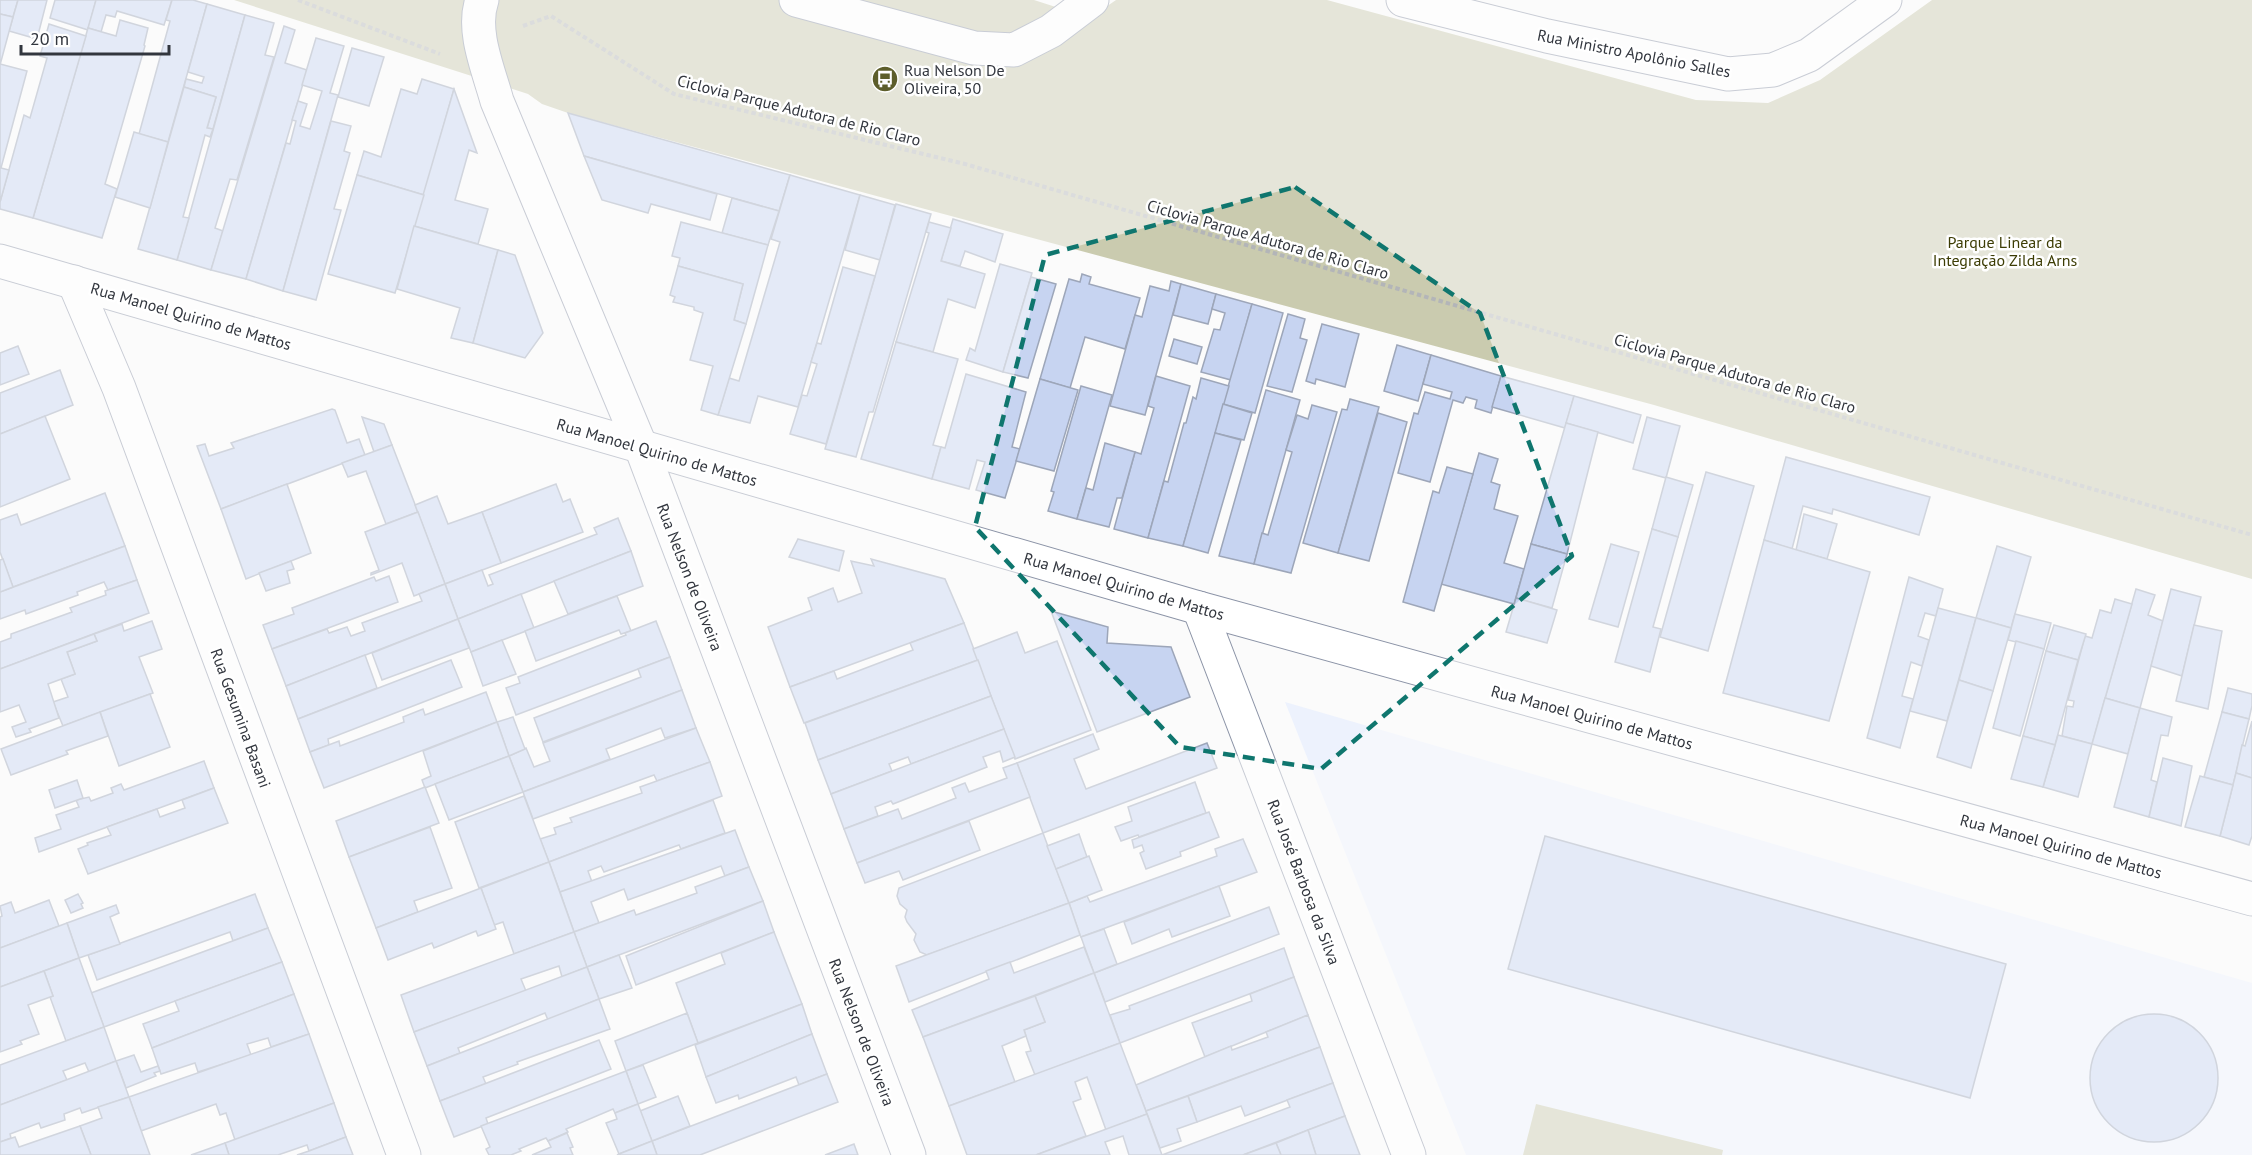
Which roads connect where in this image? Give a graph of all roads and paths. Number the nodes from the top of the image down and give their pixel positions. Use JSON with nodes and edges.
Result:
{"nodes":[{"id":1,"x":298,"y":0,"type":"edge"},
{"id":2,"x":482,"y":0,"type":"edge"},
{"id":3,"x":796,"y":0,"type":"edge"},
{"id":4,"x":1092,"y":0,"type":"edge"},
{"id":5,"x":1402,"y":0,"type":"edge"},
{"id":6,"x":1885,"y":0,"type":"edge"},
{"id":7,"x":481,"y":41,"type":"junction"},
{"id":8,"x":0,"y":261,"type":"edge"},
{"id":9,"x":74,"y":282,"type":"junction"},
{"id":10,"x":640,"y":447,"type":"junction"},
{"id":11,"x":2252,"y":535,"type":"edge"},
{"id":12,"x":1199,"y":608,"type":"junction"},
{"id":13,"x":2252,"y":899,"type":"edge"},
{"id":14,"x":404,"y":1155,"type":"edge"},
{"id":15,"x":909,"y":1155,"type":"edge"},
{"id":16,"x":1409,"y":1155,"type":"edge"}],
"edges":[{"from":1,"to":7,"type":"path","name":"Ciclovia Parque Adutora de Rio Claro"},
{"from":2,"to":7,"type":"street","name":"Rua Nelson de Oliveira"},
{"from":3,"to":4,"type":"street"},
{"from":5,"to":6,"type":"street","name":"Rua Ministro Apolônio Salles"},
{"from":7,"to":10,"type":"street","name":"Rua Nelson de Oliveira"},
{"from":7,"to":11,"type":"path","name":"Ciclovia Parque Adutora de Rio Claro"},
{"from":8,"to":9,"type":"street","name":"Rua Manoel Quirino de Mattos"},
{"from":9,"to":10,"type":"street","name":"Rua Manoel Quirino de Mattos"},
{"from":9,"to":14,"type":"street","name":"Rua Gesumina Basani"},
{"from":10,"to":12,"type":"street","name":"Rua Manoel Quirino de Mattos"},
{"from":10,"to":15,"type":"street","name":"Rua Nelson de Oliveira"},
{"from":12,"to":13,"type":"street","name":"Rua Manoel Quirino de Mattos"},
{"from":12,"to":16,"type":"street","name":"Rua José Barbosa da Silva"}]}
